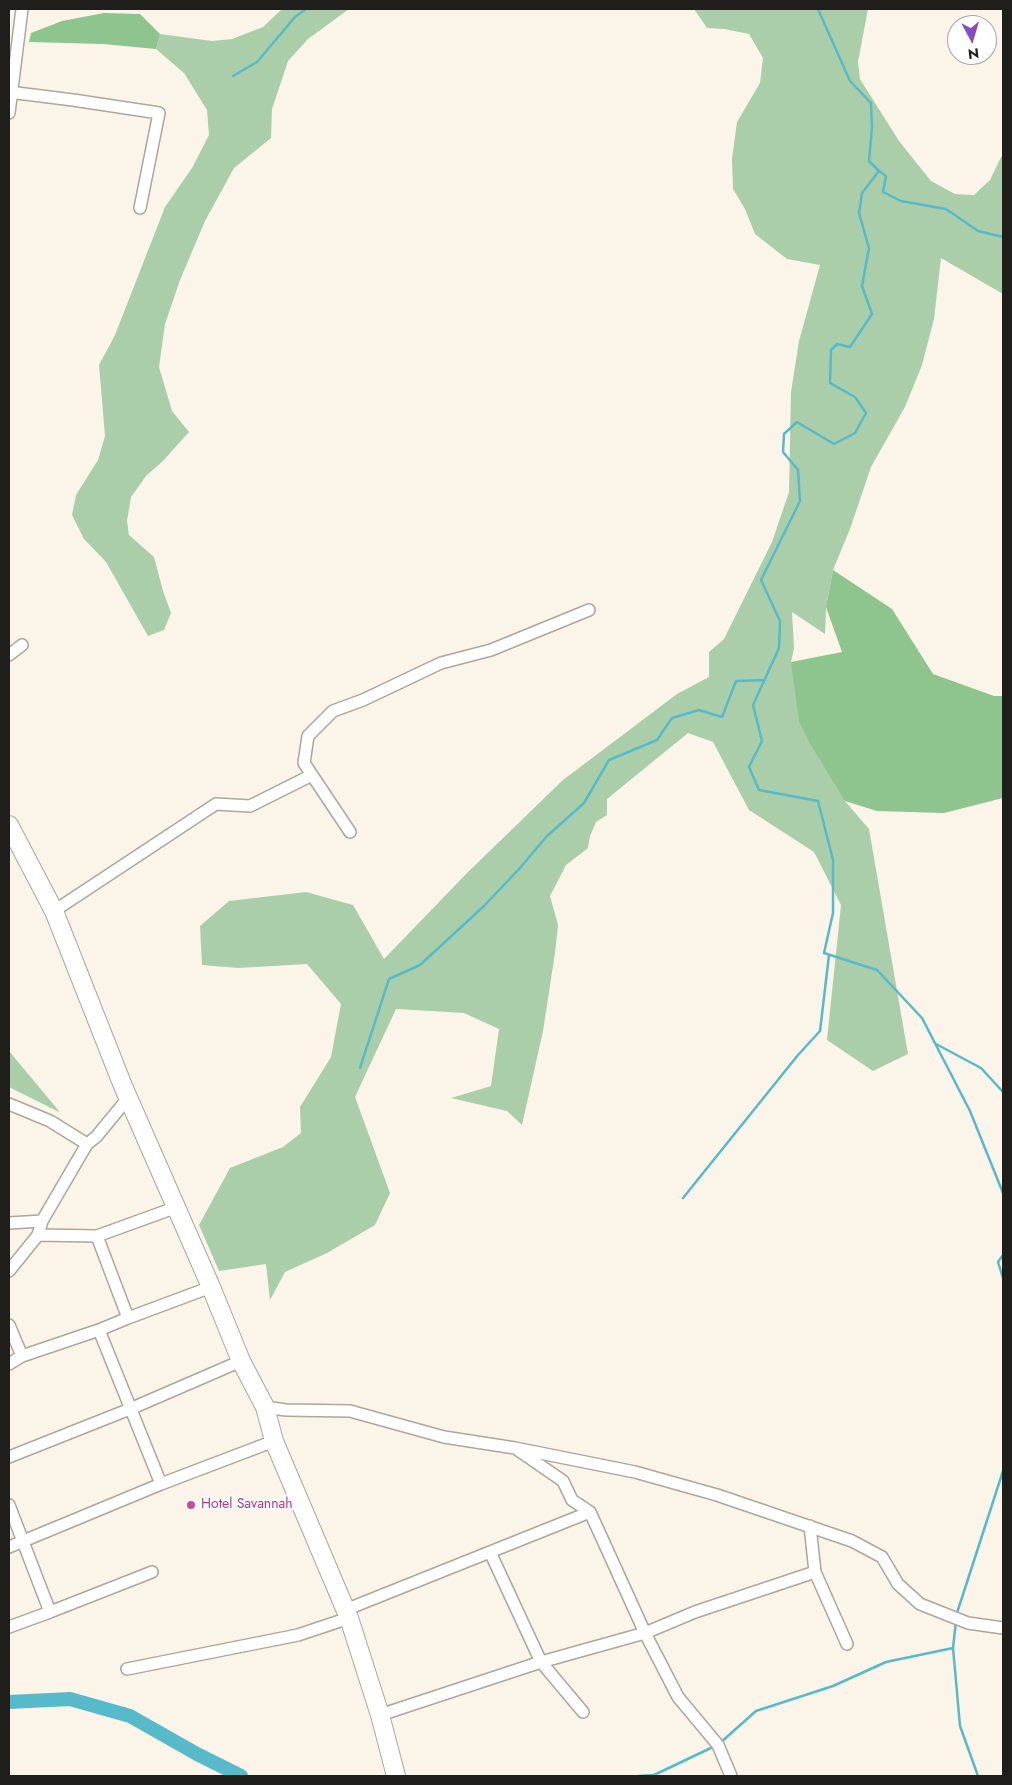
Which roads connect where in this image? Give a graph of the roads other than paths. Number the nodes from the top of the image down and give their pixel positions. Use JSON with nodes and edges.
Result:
{"nodes":[{"id":1,"x":22,"y":9,"type":"edge"},
{"id":2,"x":10,"y":92,"type":"edge"},
{"id":3,"x":9,"y":113,"type":"edge"},
{"id":4,"x":140,"y":208,"type":"dead end"},
{"id":5,"x":589,"y":610,"type":"dead end"},
{"id":6,"x":22,"y":645,"type":"dead end"},
{"id":7,"x":9,"y":654,"type":"edge"},
{"id":8,"x":312,"y":775,"type":"junction"},
{"id":9,"x":9,"y":825,"type":"edge"},
{"id":10,"x":350,"y":832,"type":"dead end"},
{"id":11,"x":54,"y":912,"type":"junction"},
{"id":12,"x":129,"y":1096,"type":"junction"},
{"id":13,"x":9,"y":1104,"type":"edge"},
{"id":14,"x":87,"y":1144,"type":"junction"},
{"id":15,"x":177,"y":1207,"type":"junction"},
{"id":16,"x":42,"y":1221,"type":"junction"},
{"id":17,"x":9,"y":1223,"type":"edge"},
{"id":18,"x":38,"y":1235,"type":"junction"},
{"id":19,"x":97,"y":1236,"type":"junction"},
{"id":20,"x":9,"y":1271,"type":"edge"},
{"id":21,"x":211,"y":1287,"type":"junction"},
{"id":22,"x":128,"y":1318,"type":"junction"},
{"id":23,"x":9,"y":1326,"type":"edge"},
{"id":24,"x":99,"y":1330,"type":"junction"},
{"id":25,"x":22,"y":1356,"type":"junction"},
{"id":26,"x":241,"y":1361,"type":"junction"},
{"id":27,"x":9,"y":1364,"type":"edge"},
{"id":28,"x":265,"y":1407,"type":"junction"},
{"id":29,"x":130,"y":1409,"type":"junction"},
{"id":30,"x":274,"y":1441,"type":"junction"},
{"id":31,"x":515,"y":1448,"type":"junction"},
{"id":32,"x":9,"y":1457,"type":"edge"},
{"id":33,"x":160,"y":1484,"type":"junction"},
{"id":34,"x":9,"y":1505,"type":"edge"},
{"id":35,"x":590,"y":1512,"type":"junction"},
{"id":36,"x":810,"y":1526,"type":"junction"},
{"id":37,"x":23,"y":1541,"type":"junction"},
{"id":38,"x":9,"y":1547,"type":"edge"},
{"id":39,"x":490,"y":1552,"type":"junction"},
{"id":40,"x":152,"y":1572,"type":"dead end"},
{"id":41,"x":815,"y":1572,"type":"junction"},
{"id":42,"x":50,"y":1612,"type":"junction"},
{"id":43,"x":347,"y":1614,"type":"junction"},
{"id":44,"x":9,"y":1628,"type":"edge"},
{"id":45,"x":1003,"y":1628,"type":"edge"},
{"id":46,"x":645,"y":1632,"type":"junction"},
{"id":47,"x":847,"y":1644,"type":"dead end"},
{"id":48,"x":541,"y":1662,"type":"junction"},
{"id":49,"x":127,"y":1669,"type":"dead end"},
{"id":50,"x":583,"y":1712,"type":"dead end"},
{"id":51,"x":380,"y":1715,"type":"junction"},
{"id":52,"x":396,"y":1776,"type":"edge"},
{"id":53,"x":731,"y":1776,"type":"edge"}],
"edges":[{"from":1,"to":2,"type":"street"},
{"from":2,"to":3,"type":"street"},
{"from":2,"to":4,"type":"street"},
{"from":5,"to":8,"type":"street"},
{"from":6,"to":7,"type":"street"},
{"from":8,"to":10,"type":"street"},
{"from":8,"to":11,"type":"street"},
{"from":9,"to":11,"type":"highway"},
{"from":11,"to":12,"type":"highway"},
{"from":12,"to":14,"type":"street"},
{"from":12,"to":15,"type":"highway"},
{"from":13,"to":14,"type":"street"},
{"from":14,"to":16,"type":"street"},
{"from":15,"to":19,"type":"street"},
{"from":15,"to":21,"type":"highway"},
{"from":16,"to":17,"type":"street"},
{"from":16,"to":18,"type":"street"},
{"from":18,"to":19,"type":"street"},
{"from":18,"to":20,"type":"street"},
{"from":19,"to":22,"type":"street"},
{"from":21,"to":22,"type":"street"},
{"from":21,"to":26,"type":"highway"},
{"from":22,"to":24,"type":"street"},
{"from":23,"to":25,"type":"street"},
{"from":24,"to":25,"type":"street"},
{"from":24,"to":29,"type":"street"},
{"from":25,"to":27,"type":"street"},
{"from":26,"to":28,"type":"highway"},
{"from":26,"to":29,"type":"street"},
{"from":28,"to":30,"type":"highway"},
{"from":28,"to":31,"type":"street"},
{"from":29,"to":32,"type":"street"},
{"from":29,"to":33,"type":"street"},
{"from":30,"to":33,"type":"street"},
{"from":30,"to":43,"type":"highway"},
{"from":31,"to":35,"type":"street"},
{"from":31,"to":36,"type":"street"},
{"from":33,"to":37,"type":"street"},
{"from":34,"to":37,"type":"street"},
{"from":35,"to":39,"type":"street"},
{"from":35,"to":46,"type":"street"},
{"from":36,"to":41,"type":"street"},
{"from":36,"to":45,"type":"street"},
{"from":37,"to":38,"type":"street"},
{"from":37,"to":42,"type":"street"},
{"from":39,"to":43,"type":"street"},
{"from":39,"to":48,"type":"street"},
{"from":40,"to":42,"type":"street"},
{"from":41,"to":46,"type":"street"},
{"from":41,"to":47,"type":"street"},
{"from":42,"to":44,"type":"street"},
{"from":43,"to":49,"type":"street"},
{"from":43,"to":51,"type":"highway"},
{"from":46,"to":48,"type":"street"},
{"from":46,"to":53,"type":"street"},
{"from":48,"to":50,"type":"street"},
{"from":48,"to":51,"type":"street"},
{"from":51,"to":52,"type":"highway"}]}
